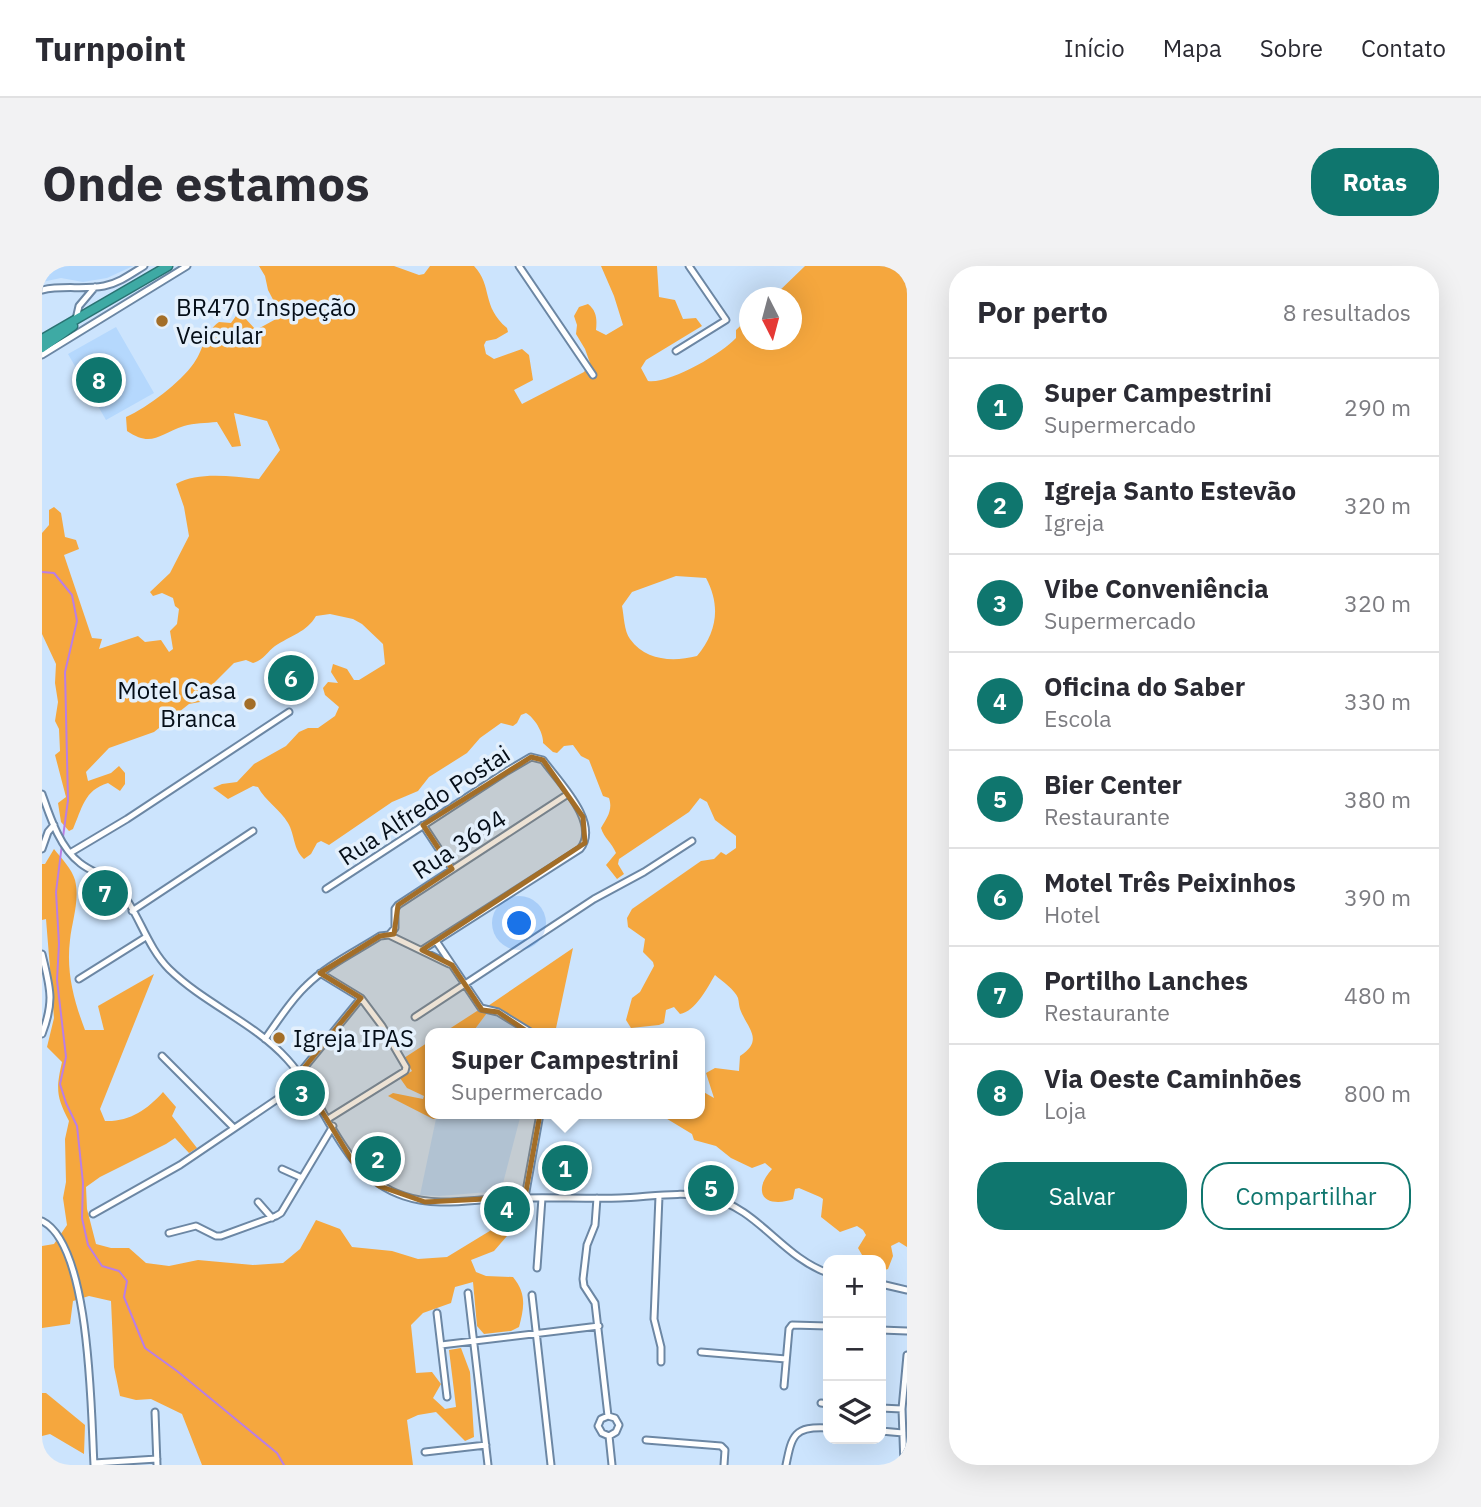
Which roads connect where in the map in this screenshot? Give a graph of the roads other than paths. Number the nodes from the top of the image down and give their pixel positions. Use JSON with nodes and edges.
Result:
{"nodes":[{"id":1,"x":144,"y":266,"type":"edge"},
{"id":2,"x":167,"y":266,"type":"edge"},
{"id":3,"x":187,"y":266,"type":"edge"},
{"id":4,"x":519,"y":266,"type":"edge"},
{"id":5,"x":689,"y":266,"type":"edge"},
{"id":6,"x":95,"y":287,"type":"junction"},
{"id":7,"x":42,"y":290,"type":"edge"},
{"id":8,"x":92,"y":312,"type":"junction"},
{"id":9,"x":76,"y":319,"type":"junction"},
{"id":10,"x":42,"y":339,"type":"edge"},
{"id":11,"x":42,"y":348,"type":"edge"},
{"id":12,"x":676,"y":351,"type":"dead end"},
{"id":13,"x":42,"y":355,"type":"edge"},
{"id":14,"x":593,"y":375,"type":"dead end"},
{"id":15,"x":289,"y":712,"type":"dead end"},
{"id":16,"x":42,"y":794,"type":"edge"},
{"id":17,"x":568,"y":794,"type":"junction"},
{"id":18,"x":54,"y":825,"type":"junction"},
{"id":19,"x":423,"y":825,"type":"junction"},
{"id":20,"x":253,"y":831,"type":"dead end"},
{"id":21,"x":692,"y":841,"type":"dead end"},
{"id":22,"x":42,"y":849,"type":"edge"},
{"id":23,"x":71,"y":853,"type":"junction"},
{"id":24,"x":452,"y":869,"type":"junction"},
{"id":25,"x":327,"y":889,"type":"dead end"},
{"id":26,"x":132,"y":911,"type":"junction"},
{"id":27,"x":388,"y":935,"type":"junction"},
{"id":28,"x":146,"y":937,"type":"junction"},
{"id":29,"x":436,"y":942,"type":"junction"},
{"id":30,"x":422,"y":950,"type":"junction"},
{"id":31,"x":42,"y":954,"type":"edge"},
{"id":32,"x":452,"y":965,"type":"junction"},
{"id":33,"x":320,"y":974,"type":"junction"},
{"id":34,"x":79,"y":979,"type":"dead end"},
{"id":35,"x":466,"y":986,"type":"junction"},
{"id":36,"x":361,"y":998,"type":"junction"},
{"id":37,"x":415,"y":1017,"type":"dead end"},
{"id":38,"x":524,"y":1028,"type":"edge"},
{"id":39,"x":42,"y":1034,"type":"edge"},
{"id":40,"x":265,"y":1039,"type":"junction"},
{"id":41,"x":162,"y":1056,"type":"dead end"},
{"id":42,"x":299,"y":1074,"type":"junction"},
{"id":43,"x":304,"y":1081,"type":"junction"},
{"id":44,"x":328,"y":1119,"type":"junction"},
{"id":45,"x":539,"y":1119,"type":"edge"},
{"id":46,"x":333,"y":1126,"type":"junction"},
{"id":47,"x":234,"y":1128,"type":"junction"},
{"id":48,"x":282,"y":1169,"type":"dead end"},
{"id":49,"x":302,"y":1178,"type":"junction"},
{"id":50,"x":659,"y":1196,"type":"junction"},
{"id":51,"x":526,"y":1198,"type":"junction"},
{"id":52,"x":541,"y":1198,"type":"junction"},
{"id":53,"x":597,"y":1198,"type":"junction"},
{"id":54,"x":258,"y":1202,"type":"dead end"},
{"id":55,"x":93,"y":1214,"type":"dead end"},
{"id":56,"x":272,"y":1218,"type":"junction"},
{"id":57,"x":42,"y":1221,"type":"edge"},
{"id":58,"x":169,"y":1233,"type":"dead end"},
{"id":59,"x":537,"y":1268,"type":"dead end"},
{"id":60,"x":823,"y":1271,"type":"edge"},
{"id":61,"x":886,"y":1285,"type":"edge"},
{"id":62,"x":907,"y":1290,"type":"edge"},
{"id":63,"x":468,"y":1293,"type":"dead end"},
{"id":64,"x":532,"y":1296,"type":"dead end"},
{"id":65,"x":437,"y":1313,"type":"dead end"},
{"id":66,"x":599,"y":1326,"type":"junction"},
{"id":67,"x":823,"y":1326,"type":"edge"},
{"id":68,"x":886,"y":1330,"type":"edge"},
{"id":69,"x":907,"y":1331,"type":"edge"},
{"id":70,"x":536,"y":1333,"type":"junction"},
{"id":71,"x":473,"y":1341,"type":"junction"},
{"id":72,"x":441,"y":1345,"type":"junction"},
{"id":73,"x":701,"y":1352,"type":"dead end"},
{"id":74,"x":907,"y":1355,"type":"edge"},
{"id":75,"x":786,"y":1359,"type":"junction"},
{"id":76,"x":661,"y":1362,"type":"dead end"},
{"id":77,"x":783,"y":1386,"type":"dead end"},
{"id":78,"x":447,"y":1397,"type":"dead end"},
{"id":79,"x":886,"y":1408,"type":"edge"},
{"id":80,"x":902,"y":1409,"type":"junction"},
{"id":81,"x":155,"y":1412,"type":"dead end"},
{"id":82,"x":608,"y":1416,"type":"junction"},
{"id":83,"x":823,"y":1428,"type":"edge"},
{"id":84,"x":886,"y":1432,"type":"edge"},
{"id":85,"x":903,"y":1433,"type":"junction"},
{"id":86,"x":609,"y":1436,"type":"junction"},
{"id":87,"x":646,"y":1440,"type":"dead end"},
{"id":88,"x":486,"y":1445,"type":"junction"},
{"id":89,"x":425,"y":1452,"type":"dead end"},
{"id":90,"x":157,"y":1462,"type":"edge"},
{"id":91,"x":94,"y":1464,"type":"edge"},
{"id":92,"x":488,"y":1465,"type":"edge"},
{"id":93,"x":551,"y":1465,"type":"edge"},
{"id":94,"x":612,"y":1465,"type":"edge"},
{"id":95,"x":724,"y":1465,"type":"edge"},
{"id":96,"x":786,"y":1465,"type":"edge"},
{"id":97,"x":904,"y":1465,"type":"edge"}],
"edges":[{"from":1,"to":6,"type":"street"},
{"from":2,"to":8,"type":"highway"},
{"from":3,"to":13,"type":"street"},
{"from":4,"to":14,"type":"street"},
{"from":5,"to":12,"type":"street"},
{"from":6,"to":7,"type":"street"},
{"from":6,"to":9,"type":"street"},
{"from":8,"to":9,"type":"highway"},
{"from":8,"to":11,"type":"highway"},
{"from":9,"to":10,"type":"highway"},
{"from":15,"to":23,"type":"street"},
{"from":16,"to":18,"type":"street"},
{"from":17,"to":19,"type":"street","name":"Rua Alfredo Postai"},
{"from":17,"to":24,"type":"street","name":"Rua 3694"},
{"from":17,"to":29,"type":"street","name":"Rua Alfredo Postai"},
{"from":18,"to":22,"type":"street"},
{"from":18,"to":23,"type":"street"},
{"from":19,"to":24,"type":"street"},
{"from":19,"to":25,"type":"street","name":"Rua Alfredo Postai"},
{"from":20,"to":26,"type":"street"},
{"from":21,"to":35,"type":"street"},
{"from":23,"to":26,"type":"street"},
{"from":24,"to":27,"type":"street","name":"Rua 3694"},
{"from":26,"to":28,"type":"street"},
{"from":27,"to":30,"type":"street"},
{"from":27,"to":33,"type":"street"},
{"from":28,"to":34,"type":"street"},
{"from":28,"to":40,"type":"street"},
{"from":29,"to":30,"type":"street","name":"Rua Alfredo Postai"},
{"from":29,"to":32,"type":"street"},
{"from":30,"to":32,"type":"street"},
{"from":31,"to":39,"type":"street"},
{"from":32,"to":35,"type":"street"},
{"from":33,"to":36,"type":"street"},
{"from":33,"to":40,"type":"street"},
{"from":35,"to":37,"type":"street"},
{"from":35,"to":38,"type":"street"},
{"from":36,"to":42,"type":"street"},
{"from":36,"to":44,"type":"street"},
{"from":40,"to":42,"type":"street"},
{"from":41,"to":47,"type":"street"},
{"from":42,"to":43,"type":"street"},
{"from":43,"to":44,"type":"street"},
{"from":43,"to":47,"type":"street"},
{"from":44,"to":46,"type":"street"},
{"from":45,"to":51,"type":"street"},
{"from":46,"to":49,"type":"street"},
{"from":46,"to":51,"type":"street"},
{"from":47,"to":55,"type":"street"},
{"from":48,"to":49,"type":"street"},
{"from":49,"to":56,"type":"street"},
{"from":50,"to":53,"type":"street"},
{"from":50,"to":60,"type":"street"},
{"from":50,"to":76,"type":"street"},
{"from":51,"to":52,"type":"street"},
{"from":52,"to":53,"type":"street"},
{"from":52,"to":59,"type":"street"},
{"from":53,"to":66,"type":"street"},
{"from":54,"to":56,"type":"street"},
{"from":56,"to":58,"type":"street"},
{"from":57,"to":91,"type":"street"},
{"from":61,"to":62,"type":"street"},
{"from":63,"to":71,"type":"street"},
{"from":64,"to":70,"type":"street"},
{"from":65,"to":72,"type":"street"},
{"from":66,"to":70,"type":"street"},
{"from":66,"to":82,"type":"street"},
{"from":67,"to":75,"type":"street"},
{"from":68,"to":69,"type":"street"},
{"from":70,"to":71,"type":"street"},
{"from":70,"to":93,"type":"street"},
{"from":71,"to":72,"type":"street"},
{"from":71,"to":88,"type":"street"},
{"from":72,"to":78,"type":"street"},
{"from":73,"to":75,"type":"street"},
{"from":74,"to":80,"type":"street"},
{"from":75,"to":77,"type":"street"},
{"from":79,"to":80,"type":"street"},
{"from":80,"to":85,"type":"street"},
{"from":81,"to":90,"type":"street"},
{"from":82,"to":86,"type":"street"},
{"from":82,"to":86,"type":"street"},
{"from":83,"to":96,"type":"street"},
{"from":84,"to":85,"type":"street"},
{"from":85,"to":97,"type":"street"},
{"from":86,"to":94,"type":"street"},
{"from":87,"to":95,"type":"street"},
{"from":88,"to":89,"type":"street"},
{"from":88,"to":92,"type":"street"},
{"from":90,"to":91,"type":"street"}]}
